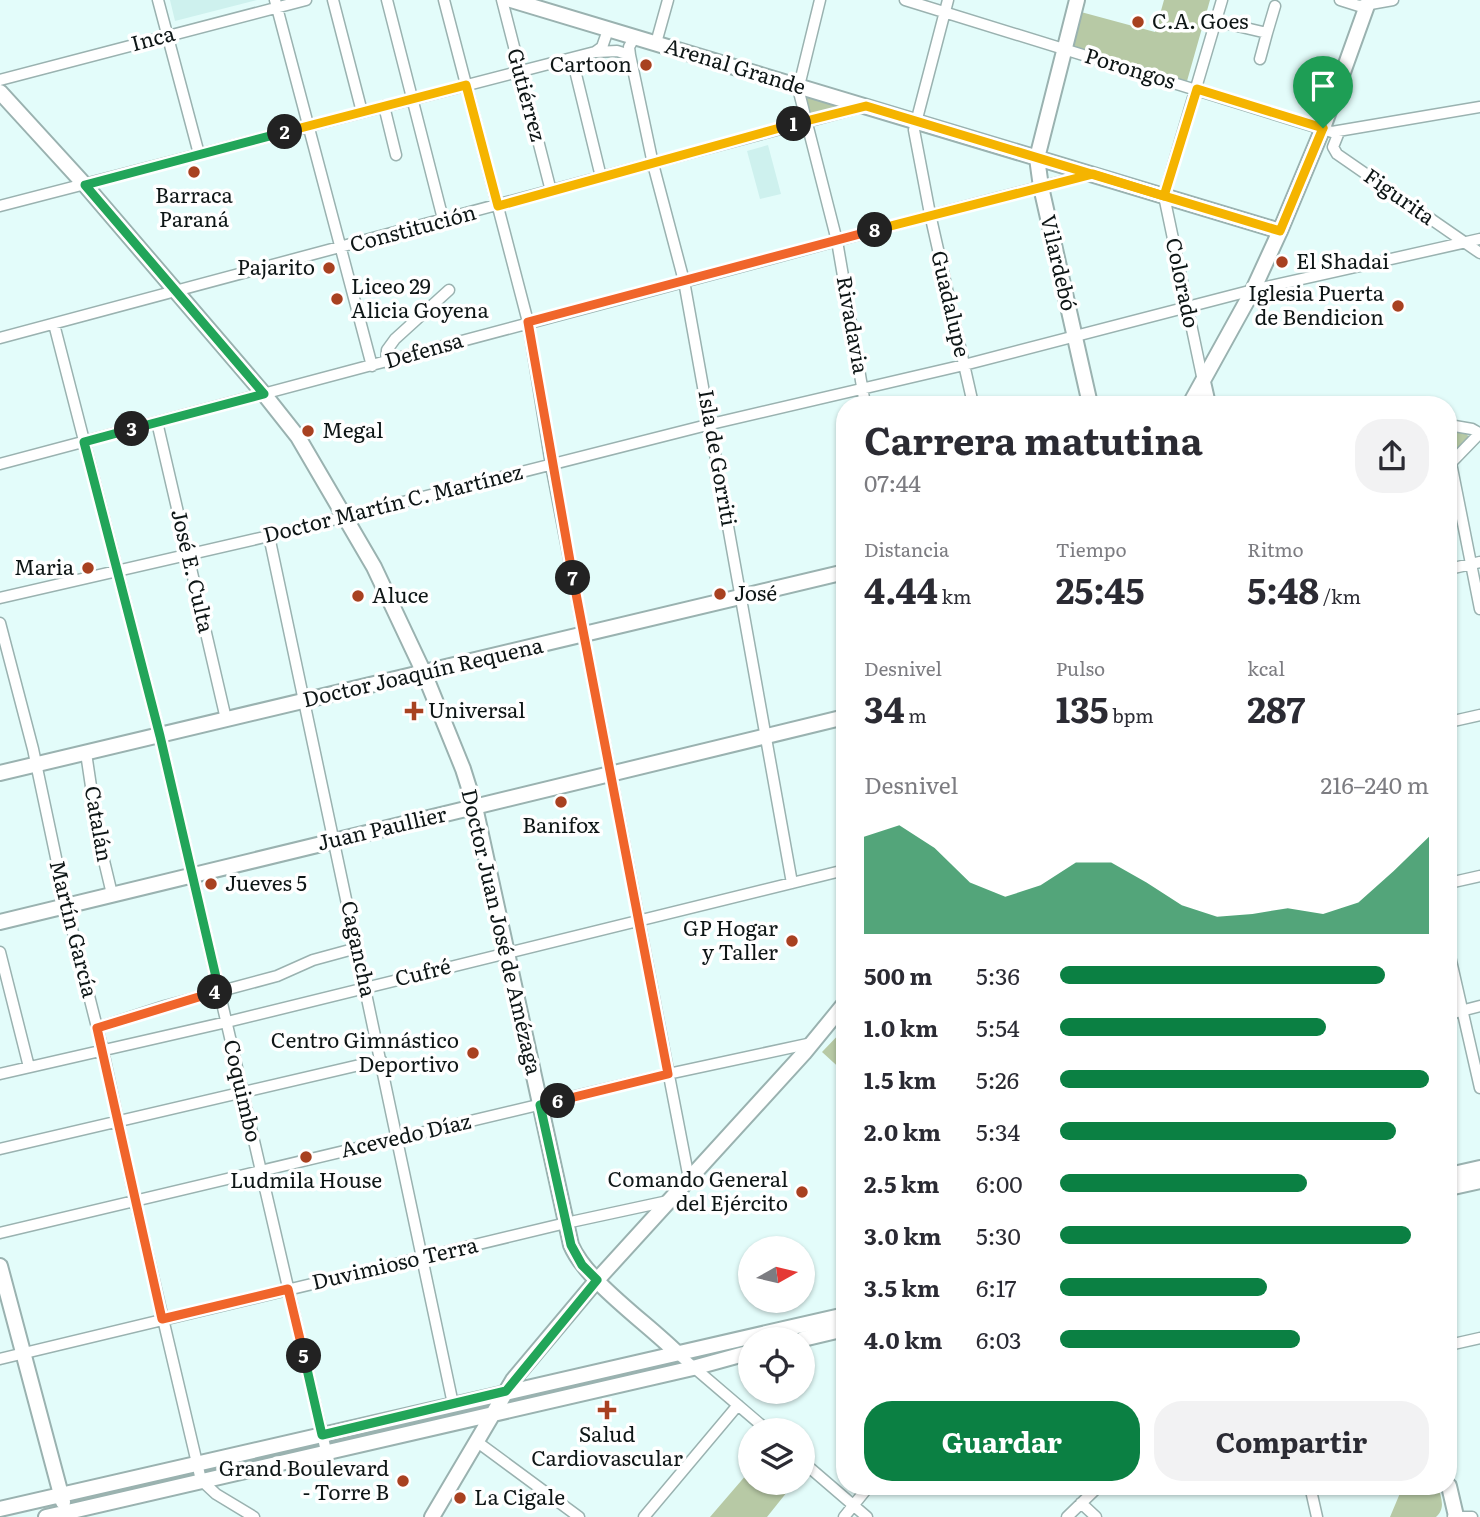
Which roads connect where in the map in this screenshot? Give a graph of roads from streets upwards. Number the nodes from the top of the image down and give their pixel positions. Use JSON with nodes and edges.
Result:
{"nodes":[{"id":1,"x":158,"y":0,"type":"edge"},
{"id":2,"x":306,"y":0,"type":"edge"},
{"id":3,"x":333,"y":0,"type":"edge"},
{"id":4,"x":387,"y":0,"type":"edge"},
{"id":5,"x":444,"y":0,"type":"edge"},
{"id":6,"x":502,"y":0,"type":"edge"},
{"id":7,"x":511,"y":0,"type":"edge"},
{"id":8,"x":668,"y":0,"type":"edge"},
{"id":9,"x":820,"y":0,"type":"edge"},
{"id":10,"x":905,"y":0,"type":"edge"},
{"id":11,"x":948,"y":0,"type":"edge"},
{"id":12,"x":1077,"y":0,"type":"edge"},
{"id":13,"x":1222,"y":0,"type":"edge"},
{"id":14,"x":1340,"y":0,"type":"edge"},
{"id":15,"x":1393,"y":0,"type":"edge"},
{"id":16,"x":1368,"y":2,"type":"edge"},
{"id":17,"x":276,"y":4,"type":"edge"},
{"id":18,"x":537,"y":4,"type":"edge"},
{"id":19,"x":1275,"y":6,"type":"dead end"},
{"id":20,"x":945,"y":12,"type":"junction"},
{"id":21,"x":1216,"y":21,"type":"junction"},
{"id":22,"x":608,"y":30,"type":"junction"},
{"id":23,"x":1267,"y":33,"type":"junction"},
{"id":24,"x":167,"y":36,"type":"junction"},
{"id":25,"x":634,"y":38,"type":"junction"},
{"id":26,"x":656,"y":43,"type":"junction"},
{"id":27,"x":1065,"y":50,"type":"junction"},
{"id":28,"x":595,"y":52,"type":"junction"},
{"id":29,"x":630,"y":55,"type":"junction"},
{"id":30,"x":572,"y":58,"type":"junction"},
{"id":31,"x":1260,"y":59,"type":"dead end"},
{"id":32,"x":520,"y":71,"type":"junction"},
{"id":33,"x":0,"y":80,"type":"edge"},
{"id":34,"x":466,"y":85,"type":"junction"},
{"id":35,"x":799,"y":86,"type":"junction"},
{"id":36,"x":1197,"y":89,"type":"junction"},
{"id":37,"x":0,"y":92,"type":"edge"},
{"id":38,"x":412,"y":99,"type":"junction"},
{"id":39,"x":384,"y":106,"type":"junction"},
{"id":40,"x":866,"y":106,"type":"junction"},
{"id":41,"x":1480,"y":107,"type":"edge"},
{"id":42,"x":362,"y":112,"type":"junction"},
{"id":43,"x":805,"y":121,"type":"junction"},
{"id":44,"x":915,"y":121,"type":"junction"},
{"id":45,"x":308,"y":125,"type":"junction"},
{"id":46,"x":1323,"y":128,"type":"junction"},
{"id":47,"x":1339,"y":132,"type":"junction"},
{"id":48,"x":199,"y":154,"type":"junction"},
{"id":49,"x":396,"y":155,"type":"dead end"},
{"id":50,"x":1037,"y":158,"type":"junction"},
{"id":51,"x":653,"y":164,"type":"junction"},
{"id":52,"x":1093,"y":174,"type":"junction"},
{"id":53,"x":601,"y":177,"type":"junction"},
{"id":54,"x":85,"y":185,"type":"junction"},
{"id":55,"x":1041,"y":187,"type":"junction"},
{"id":56,"x":551,"y":191,"type":"junction"},
{"id":57,"x":1164,"y":196,"type":"junction"},
{"id":58,"x":0,"y":206,"type":"edge"},
{"id":59,"x":498,"y":206,"type":"junction"},
{"id":60,"x":930,"y":214,"type":"junction"},
{"id":61,"x":443,"y":219,"type":"junction"},
{"id":62,"x":1280,"y":231,"type":"junction"},
{"id":63,"x":1480,"y":239,"type":"edge"},
{"id":64,"x":837,"y":241,"type":"junction"},
{"id":65,"x":1464,"y":242,"type":"junction"},
{"id":66,"x":340,"y":249,"type":"junction"},
{"id":67,"x":1480,"y":253,"type":"edge"},
{"id":68,"x":684,"y":281,"type":"junction"},
{"id":69,"x":449,"y":290,"type":"dead end"},
{"id":70,"x":1253,"y":290,"type":"junction"},
{"id":71,"x":176,"y":292,"type":"junction"},
{"id":72,"x":1186,"y":307,"type":"junction"},
{"id":73,"x":528,"y":322,"type":"junction"},
{"id":74,"x":54,"y":324,"type":"junction"},
{"id":75,"x":1074,"y":335,"type":"junction"},
{"id":76,"x":0,"y":338,"type":"edge"},
{"id":77,"x":386,"y":362,"type":"junction"},
{"id":78,"x":964,"y":365,"type":"junction"},
{"id":79,"x":372,"y":366,"type":"junction"},
{"id":80,"x":1203,"y":382,"type":"junction"},
{"id":81,"x":863,"y":388,"type":"junction"},
{"id":82,"x":264,"y":394,"type":"junction"},
{"id":83,"x":864,"y":396,"type":"edge"},
{"id":84,"x":971,"y":396,"type":"edge"},
{"id":85,"x":1088,"y":396,"type":"edge"},
{"id":86,"x":1195,"y":396,"type":"edge"},
{"id":87,"x":1206,"y":396,"type":"edge"},
{"id":88,"x":158,"y":422,"type":"junction"},
{"id":89,"x":711,"y":424,"type":"junction"},
{"id":90,"x":1457,"y":426,"type":"edge"},
{"id":91,"x":1480,"y":433,"type":"edge"},
{"id":92,"x":84,"y":442,"type":"junction"},
{"id":93,"x":1457,"y":457,"type":"edge"},
{"id":94,"x":0,"y":464,"type":"edge"},
{"id":95,"x":551,"y":465,"type":"junction"},
{"id":96,"x":1457,"y":491,"type":"edge"},
{"id":97,"x":345,"y":517,"type":"junction"},
{"id":98,"x":268,"y":536,"type":"junction"},
{"id":99,"x":188,"y":553,"type":"junction"},
{"id":100,"x":1476,"y":563,"type":"edge"},
{"id":101,"x":1457,"y":567,"type":"edge"},
{"id":102,"x":117,"y":570,"type":"junction"},
{"id":103,"x":836,"y":574,"type":"edge"},
{"id":104,"x":743,"y":597,"type":"junction"},
{"id":105,"x":0,"y":598,"type":"edge"},
{"id":106,"x":1480,"y":609,"type":"edge"},
{"id":107,"x":0,"y":623,"type":"edge"},
{"id":108,"x":584,"y":635,"type":"junction"},
{"id":109,"x":424,"y":673,"type":"junction"},
{"id":110,"x":304,"y":700,"type":"junction"},
{"id":111,"x":1480,"y":715,"type":"edge"},
{"id":112,"x":226,"y":719,"type":"junction"},
{"id":113,"x":836,"y":719,"type":"edge"},
{"id":114,"x":1457,"y":720,"type":"edge"},
{"id":115,"x":160,"y":736,"type":"junction"},
{"id":116,"x":766,"y":736,"type":"junction"},
{"id":117,"x":86,"y":753,"type":"junction"},
{"id":118,"x":34,"y":764,"type":"junction"},
{"id":119,"x":0,"y":773,"type":"edge"},
{"id":120,"x":610,"y":775,"type":"junction"},
{"id":121,"x":475,"y":807,"type":"junction"},
{"id":122,"x":334,"y":839,"type":"junction"},
{"id":123,"x":836,"y":872,"type":"edge"},
{"id":124,"x":192,"y":874,"type":"junction"},
{"id":125,"x":1480,"y":876,"type":"edge"},
{"id":126,"x":1457,"y":881,"type":"edge"},
{"id":127,"x":792,"y":883,"type":"junction"},
{"id":128,"x":112,"y":894,"type":"junction"},
{"id":129,"x":66,"y":905,"type":"junction"},
{"id":130,"x":637,"y":920,"type":"junction"},
{"id":131,"x":0,"y":922,"type":"edge"},
{"id":132,"x":357,"y":948,"type":"junction"},
{"id":133,"x":0,"y":952,"type":"edge"},
{"id":134,"x":506,"y":953,"type":"junction"},
{"id":135,"x":366,"y":987,"type":"junction"},
{"id":136,"x":1457,"y":989,"type":"edge"},
{"id":137,"x":219,"y":990,"type":"junction"},
{"id":138,"x":1480,"y":1006,"type":"edge"},
{"id":139,"x":1462,"y":1011,"type":"junction"},
{"id":140,"x":1457,"y":1012,"type":"edge"},
{"id":141,"x":836,"y":1014,"type":"edge"},
{"id":142,"x":227,"y":1021,"type":"junction"},
{"id":143,"x":97,"y":1028,"type":"junction"},
{"id":144,"x":813,"y":1043,"type":"junction"},
{"id":145,"x":103,"y":1051,"type":"junction"},
{"id":146,"x":381,"y":1060,"type":"junction"},
{"id":147,"x":29,"y":1067,"type":"junction"},
{"id":148,"x":0,"y":1074,"type":"edge"},
{"id":149,"x":668,"y":1074,"type":"junction"},
{"id":150,"x":1480,"y":1088,"type":"edge"},
{"id":151,"x":242,"y":1092,"type":"junction"},
{"id":152,"x":540,"y":1105,"type":"junction"},
{"id":153,"x":118,"y":1121,"type":"junction"},
{"id":154,"x":398,"y":1138,"type":"junction"},
{"id":155,"x":0,"y":1149,"type":"edge"},
{"id":156,"x":1480,"y":1168,"type":"edge"},
{"id":157,"x":261,"y":1170,"type":"junction"},
{"id":158,"x":1457,"y":1173,"type":"edge"},
{"id":159,"x":689,"y":1179,"type":"junction"},
{"id":160,"x":1480,"y":1181,"type":"edge"},
{"id":161,"x":1457,"y":1186,"type":"edge"},
{"id":162,"x":135,"y":1200,"type":"junction"},
{"id":163,"x":668,"y":1201,"type":"junction"},
{"id":164,"x":566,"y":1223,"type":"junction"},
{"id":165,"x":0,"y":1233,"type":"edge"},
{"id":166,"x":424,"y":1257,"type":"junction"},
{"id":167,"x":0,"y":1266,"type":"edge"},
{"id":168,"x":597,"y":1280,"type":"junction"},
{"id":169,"x":288,"y":1289,"type":"junction"},
{"id":170,"x":836,"y":1317,"type":"edge"},
{"id":171,"x":162,"y":1319,"type":"junction"},
{"id":172,"x":836,"y":1331,"type":"edge"},
{"id":173,"x":815,"y":1336,"type":"edge"},
{"id":174,"x":1480,"y":1338,"type":"edge"},
{"id":175,"x":1457,"y":1343,"type":"edge"},
{"id":176,"x":24,"y":1353,"type":"junction"},
{"id":177,"x":677,"y":1353,"type":"junction"},
{"id":178,"x":738,"y":1356,"type":"edge"},
{"id":179,"x":0,"y":1359,"type":"edge"},
{"id":180,"x":693,"y":1368,"type":"junction"},
{"id":181,"x":579,"y":1376,"type":"junction"},
{"id":182,"x":559,"y":1381,"type":"junction"},
{"id":183,"x":616,"y":1385,"type":"junction"},
{"id":184,"x":506,"y":1391,"type":"junction"},
{"id":185,"x":582,"y":1392,"type":"junction"},
{"id":186,"x":453,"y":1404,"type":"junction"},
{"id":187,"x":738,"y":1405,"type":"junction"},
{"id":188,"x":493,"y":1412,"type":"junction"},
{"id":189,"x":753,"y":1418,"type":"edge"},
{"id":190,"x":322,"y":1435,"type":"junction"},
{"id":191,"x":377,"y":1439,"type":"junction"},
{"id":192,"x":476,"y":1441,"type":"junction"},
{"id":193,"x":326,"y":1451,"type":"junction"},
{"id":194,"x":197,"y":1463,"type":"junction"},
{"id":195,"x":815,"y":1472,"type":"edge"},
{"id":196,"x":201,"y":1480,"type":"junction"},
{"id":197,"x":836,"y":1486,"type":"edge"},
{"id":198,"x":832,"y":1487,"type":"junction"},
{"id":199,"x":836,"y":1491,"type":"edge"},
{"id":200,"x":62,"y":1495,"type":"junction"},
{"id":201,"x":841,"y":1495,"type":"edge"},
{"id":202,"x":861,"y":1495,"type":"edge"},
{"id":203,"x":1089,"y":1495,"type":"edge"},
{"id":204,"x":1312,"y":1495,"type":"edge"},
{"id":205,"x":1451,"y":1495,"type":"edge"},
{"id":206,"x":1081,"y":1503,"type":"junction"},
{"id":207,"x":852,"y":1505,"type":"junction"},
{"id":208,"x":0,"y":1509,"type":"edge"},
{"id":209,"x":67,"y":1515,"type":"edge"},
{"id":210,"x":46,"y":1517,"type":"edge"},
{"id":211,"x":254,"y":1517,"type":"edge"},
{"id":212,"x":432,"y":1517,"type":"edge"},
{"id":213,"x":579,"y":1517,"type":"edge"},
{"id":214,"x":644,"y":1517,"type":"edge"},
{"id":215,"x":844,"y":1517,"type":"edge"},
{"id":216,"x":867,"y":1517,"type":"edge"},
{"id":217,"x":1067,"y":1517,"type":"edge"},
{"id":218,"x":1096,"y":1517,"type":"edge"},
{"id":219,"x":1317,"y":1517,"type":"edge"},
{"id":220,"x":1455,"y":1517,"type":"edge"},
{"id":221,"x":1472,"y":1517,"type":"edge"}],
"edges":[{"from":1,"to":24,"type":"street"},
{"from":2,"to":17,"type":"street","name":"Inca"},
{"from":3,"to":42,"type":"street"},
{"from":4,"to":38,"type":"street"},
{"from":5,"to":34,"type":"street"},
{"from":6,"to":32,"type":"street","name":"Gutiérrez"},
{"from":7,"to":18,"type":"street","name":"Arenal Grande"},
{"from":8,"to":26,"type":"street"},
{"from":9,"to":35,"type":"street","name":"Rivadavia"},
{"from":10,"to":20,"type":"street","name":"Porongos"},
{"from":11,"to":20,"type":"street","name":"Guadalupe"},
{"from":12,"to":27,"type":"street","name":"Vilardebó"},
{"from":13,"to":21,"type":"street","name":"Colorado"},
{"from":14,"to":16,"type":"street"},
{"from":15,"to":16,"type":"street"},
{"from":16,"to":46,"type":"street"},
{"from":17,"to":24,"type":"street","name":"Inca"},
{"from":17,"to":45,"type":"street"},
{"from":18,"to":22,"type":"street","name":"Arenal Grande"},
{"from":19,"to":23,"type":"street"},
{"from":20,"to":27,"type":"street","name":"Porongos"},
{"from":20,"to":44,"type":"street","name":"Guadalupe"},
{"from":21,"to":23,"type":"street"},
{"from":21,"to":36,"type":"street","name":"Colorado"},
{"from":22,"to":25,"type":"street","name":"Arenal Grande"},
{"from":22,"to":28,"type":"street"},
{"from":23,"to":31,"type":"street"},
{"from":24,"to":33,"type":"street","name":"Inca"},
{"from":24,"to":48,"type":"street"},
{"from":25,"to":26,"type":"street","name":"Arenal Grande"},
{"from":25,"to":29,"type":"street","name":"Isla de Gorriti"},
{"from":26,"to":35,"type":"street","name":"Arenal Grande"},
{"from":27,"to":36,"type":"street","name":"Porongos"},
{"from":27,"to":50,"type":"street","name":"Vilardebó"},
{"from":28,"to":29,"type":"street"},
{"from":28,"to":30,"type":"street"},
{"from":29,"to":51,"type":"street","name":"Isla de Gorriti"},
{"from":30,"to":32,"type":"street"},
{"from":30,"to":53,"type":"street"},
{"from":32,"to":34,"type":"street"},
{"from":32,"to":56,"type":"street","name":"Gutiérrez"},
{"from":34,"to":38,"type":"street"},
{"from":34,"to":59,"type":"street"},
{"from":35,"to":40,"type":"street","name":"Arenal Grande"},
{"from":35,"to":43,"type":"street","name":"Rivadavia"},
{"from":36,"to":46,"type":"street","name":"Porongos"},
{"from":36,"to":57,"type":"street","name":"Colorado"},
{"from":37,"to":54,"type":"street","name":"Doctor Juan José de Amézaga"},
{"from":38,"to":39,"type":"street"},
{"from":38,"to":61,"type":"street"},
{"from":39,"to":42,"type":"street"},
{"from":39,"to":49,"type":"street"},
{"from":40,"to":43,"type":"street","name":"Constitución"},
{"from":40,"to":44,"type":"street","name":"Arenal Grande"},
{"from":41,"to":47,"type":"street","name":"Porongos"},
{"from":42,"to":45,"type":"street"},
{"from":43,"to":51,"type":"street","name":"Constitución"},
{"from":43,"to":64,"type":"street","name":"Rivadavia"},
{"from":44,"to":50,"type":"street","name":"Arenal Grande"},
{"from":44,"to":60,"type":"street","name":"Guadalupe"},
{"from":45,"to":48,"type":"street"},
{"from":45,"to":66,"type":"street"},
{"from":46,"to":47,"type":"street","name":"Porongos"},
{"from":46,"to":62,"type":"street"},
{"from":47,"to":65,"type":"street","name":"Figurita"},
{"from":48,"to":54,"type":"street"},
{"from":50,"to":52,"type":"street","name":"Arenal Grande"},
{"from":50,"to":55,"type":"street","name":"Vilardebó"},
{"from":51,"to":53,"type":"street","name":"Constitución"},
{"from":51,"to":68,"type":"street","name":"Isla de Gorriti"},
{"from":52,"to":55,"type":"street","name":"Defensa"},
{"from":52,"to":57,"type":"street","name":"Arenal Grande"},
{"from":53,"to":56,"type":"street","name":"Constitución"},
{"from":54,"to":58,"type":"street"},
{"from":54,"to":71,"type":"street","name":"Doctor Juan José de Amézaga"},
{"from":55,"to":60,"type":"street","name":"Defensa"},
{"from":55,"to":75,"type":"street","name":"Vilardebó"},
{"from":56,"to":59,"type":"street","name":"Constitución"},
{"from":57,"to":62,"type":"street","name":"Arenal Grande"},
{"from":57,"to":72,"type":"street","name":"Colorado"},
{"from":59,"to":61,"type":"street","name":"Constitución"},
{"from":59,"to":73,"type":"street"},
{"from":60,"to":64,"type":"street","name":"Defensa"},
{"from":60,"to":78,"type":"street","name":"Guadalupe"},
{"from":61,"to":66,"type":"street","name":"Constitución"},
{"from":62,"to":70,"type":"street"},
{"from":63,"to":65,"type":"street","name":"Doctor Martín C. Martínez"},
{"from":64,"to":68,"type":"street","name":"Defensa"},
{"from":64,"to":81,"type":"street","name":"Rivadavia"},
{"from":65,"to":67,"type":"street","name":"Figurita"},
{"from":65,"to":70,"type":"street","name":"Doctor Martín C. Martínez"},
{"from":66,"to":71,"type":"street","name":"Constitución"},
{"from":66,"to":79,"type":"street"},
{"from":68,"to":73,"type":"street","name":"Defensa"},
{"from":68,"to":89,"type":"street","name":"Isla de Gorriti"},
{"from":69,"to":77,"type":"street"},
{"from":70,"to":72,"type":"street","name":"Doctor Martín C. Martínez"},
{"from":70,"to":80,"type":"street"},
{"from":71,"to":74,"type":"street","name":"Constitución"},
{"from":71,"to":82,"type":"street","name":"Doctor Juan José de Amézaga"},
{"from":72,"to":75,"type":"street","name":"Doctor Martín C. Martínez"},
{"from":72,"to":80,"type":"street","name":"Colorado"},
{"from":73,"to":77,"type":"street","name":"Defensa"},
{"from":73,"to":95,"type":"street"},
{"from":74,"to":76,"type":"street","name":"Constitución"},
{"from":74,"to":92,"type":"street","name":"Coquimbo"},
{"from":75,"to":78,"type":"street","name":"Doctor Martín C. Martínez"},
{"from":75,"to":85,"type":"street","name":"Vilardebó"},
{"from":77,"to":79,"type":"street","name":"Defensa"},
{"from":78,"to":81,"type":"street","name":"Doctor Martín C. Martínez"},
{"from":78,"to":84,"type":"street","name":"Guadalupe"},
{"from":79,"to":82,"type":"street","name":"Defensa"},
{"from":80,"to":86,"type":"street"},
{"from":80,"to":87,"type":"street","name":"Colorado"},
{"from":81,"to":83,"type":"street","name":"Rivadavia"},
{"from":81,"to":89,"type":"street","name":"Doctor Martín C. Martínez"},
{"from":82,"to":88,"type":"street","name":"Defensa"},
{"from":82,"to":97,"type":"street","name":"Doctor Juan José de Amézaga"},
{"from":88,"to":92,"type":"street","name":"Defensa"},
{"from":88,"to":99,"type":"street","name":"José E. Culta"},
{"from":89,"to":95,"type":"street","name":"Doctor Martín C. Martínez"},
{"from":89,"to":104,"type":"street","name":"Isla de Gorriti"},
{"from":90,"to":91,"type":"street"},
{"from":91,"to":93,"type":"street"},
{"from":92,"to":94,"type":"street","name":"Defensa"},
{"from":92,"to":102,"type":"street","name":"Coquimbo"},
{"from":95,"to":97,"type":"street","name":"Doctor Martín C. Martínez"},
{"from":95,"to":108,"type":"street"},
{"from":96,"to":100,"type":"street"},
{"from":97,"to":98,"type":"street","name":"Doctor Martín C. Martínez"},
{"from":97,"to":109,"type":"street","name":"Doctor Juan José de Amézaga"},
{"from":98,"to":99,"type":"street","name":"Doctor Martín C. Martínez"},
{"from":98,"to":110,"type":"street","name":"Cagancha"},
{"from":99,"to":102,"type":"street","name":"Doctor Martín C. Martínez"},
{"from":99,"to":112,"type":"street","name":"José E. Culta"},
{"from":100,"to":101,"type":"street"},
{"from":100,"to":106,"type":"street"},
{"from":102,"to":105,"type":"street","name":"Doctor Martín C. Martínez"},
{"from":102,"to":115,"type":"street","name":"Coquimbo"},
{"from":103,"to":104,"type":"street","name":"Doctor Joaquín Requena"},
{"from":104,"to":108,"type":"street","name":"Doctor Joaquín Requena"},
{"from":104,"to":116,"type":"street","name":"Isla de Gorriti"},
{"from":107,"to":118,"type":"street","name":"Martín García"},
{"from":108,"to":109,"type":"street","name":"Doctor Joaquín Requena"},
{"from":108,"to":120,"type":"street"},
{"from":109,"to":110,"type":"street","name":"Doctor Joaquín Requena"},
{"from":109,"to":121,"type":"street","name":"Doctor Juan José de Amézaga"},
{"from":110,"to":112,"type":"street","name":"Doctor Joaquín Requena"},
{"from":110,"to":122,"type":"street","name":"Cagancha"},
{"from":111,"to":114,"type":"street"},
{"from":112,"to":115,"type":"street","name":"Doctor Joaquín Requena"},
{"from":113,"to":116,"type":"street","name":"Juan Paullier"},
{"from":115,"to":117,"type":"street","name":"Doctor Joaquín Requena"},
{"from":115,"to":124,"type":"street","name":"Coquimbo"},
{"from":116,"to":120,"type":"street","name":"Juan Paullier"},
{"from":116,"to":127,"type":"street","name":"Isla de Gorriti"},
{"from":117,"to":118,"type":"street","name":"Doctor Joaquín Requena"},
{"from":117,"to":128,"type":"street","name":"Catalán"},
{"from":118,"to":119,"type":"street","name":"Doctor Joaquín Requena"},
{"from":118,"to":129,"type":"street","name":"Martín García"},
{"from":120,"to":121,"type":"street","name":"Juan Paullier"},
{"from":120,"to":130,"type":"street"},
{"from":121,"to":122,"type":"street","name":"Juan Paullier"},
{"from":121,"to":134,"type":"street","name":"Doctor Juan José de Amézaga"},
{"from":122,"to":124,"type":"street","name":"Juan Paullier"},
{"from":122,"to":132,"type":"street","name":"Cagancha"},
{"from":123,"to":127,"type":"street","name":"Cufré"},
{"from":124,"to":128,"type":"street","name":"Juan Paullier"},
{"from":124,"to":137,"type":"street","name":"Coquimbo"},
{"from":125,"to":126,"type":"street"},
{"from":127,"to":130,"type":"street","name":"Cufré"},
{"from":128,"to":129,"type":"street","name":"Juan Paullier"},
{"from":129,"to":131,"type":"street","name":"Juan Paullier"},
{"from":129,"to":143,"type":"street","name":"Martín García"},
{"from":130,"to":134,"type":"street","name":"Cufré"},
{"from":130,"to":149,"type":"street"},
{"from":132,"to":135,"type":"street","name":"Cagancha"},
{"from":132,"to":137,"type":"street"},
{"from":133,"to":147,"type":"street"},
{"from":134,"to":135,"type":"street","name":"Cufré"},
{"from":134,"to":152,"type":"street","name":"Doctor Juan José de Amézaga"},
{"from":135,"to":142,"type":"street","name":"Cufré"},
{"from":135,"to":146,"type":"street","name":"Cagancha"},
{"from":136,"to":139,"type":"street"},
{"from":137,"to":142,"type":"street","name":"Coquimbo"},
{"from":137,"to":143,"type":"street"},
{"from":138,"to":139,"type":"street"},
{"from":139,"to":140,"type":"street"},
{"from":139,"to":150,"type":"street"},
{"from":141,"to":144,"type":"street"},
{"from":142,"to":145,"type":"street","name":"Cufré"},
{"from":142,"to":151,"type":"street","name":"Coquimbo"},
{"from":143,"to":145,"type":"street","name":"Martín García"},
{"from":144,"to":149,"type":"street","name":"Acevedo Díaz"},
{"from":144,"to":159,"type":"street"},
{"from":145,"to":147,"type":"street","name":"Cufré"},
{"from":145,"to":153,"type":"street","name":"Martín García"},
{"from":146,"to":151,"type":"street"},
{"from":146,"to":154,"type":"street","name":"Cagancha"},
{"from":147,"to":148,"type":"street","name":"Cufré"},
{"from":149,"to":152,"type":"street","name":"Acevedo Díaz"},
{"from":149,"to":159,"type":"street"},
{"from":151,"to":153,"type":"street"},
{"from":151,"to":157,"type":"street","name":"Coquimbo"},
{"from":152,"to":154,"type":"street","name":"Acevedo Díaz"},
{"from":152,"to":164,"type":"street","name":"Doctor Juan José de Amézaga"},
{"from":153,"to":155,"type":"street"},
{"from":153,"to":162,"type":"street","name":"Martín García"},
{"from":154,"to":157,"type":"street","name":"Acevedo Díaz"},
{"from":154,"to":166,"type":"street","name":"Cagancha"},
{"from":156,"to":158,"type":"street"},
{"from":157,"to":162,"type":"street","name":"Acevedo Díaz"},
{"from":157,"to":169,"type":"street","name":"Coquimbo"},
{"from":159,"to":163,"type":"street"},
{"from":160,"to":161,"type":"street"},
{"from":162,"to":165,"type":"street","name":"Acevedo Díaz"},
{"from":162,"to":171,"type":"street","name":"Martín García"},
{"from":163,"to":164,"type":"street","name":"Duvimioso Terra"},
{"from":163,"to":168,"type":"street"},
{"from":164,"to":166,"type":"street","name":"Duvimioso Terra"},
{"from":164,"to":168,"type":"street","name":"Doctor Juan José de Amézaga"},
{"from":166,"to":169,"type":"street","name":"Duvimioso Terra"},
{"from":166,"to":186,"type":"street","name":"Cagancha"},
{"from":167,"to":176,"type":"street"},
{"from":168,"to":177,"type":"street","name":"Doctor Juan José de Amézaga"},
{"from":168,"to":184,"type":"street"},
{"from":169,"to":171,"type":"street","name":"Duvimioso Terra"},
{"from":169,"to":190,"type":"street","name":"Coquimbo"},
{"from":170,"to":177,"type":"street"},
{"from":171,"to":176,"type":"street","name":"Duvimioso Terra"},
{"from":171,"to":194,"type":"street","name":"Martín García"},
{"from":172,"to":173,"type":"street"},
{"from":174,"to":175,"type":"street"},
{"from":176,"to":179,"type":"street","name":"Duvimioso Terra"},
{"from":176,"to":200,"type":"street"},
{"from":177,"to":180,"type":"street"},
{"from":177,"to":181,"type":"street"},
{"from":177,"to":183,"type":"street"},
{"from":178,"to":180,"type":"street"},
{"from":180,"to":183,"type":"street"},
{"from":180,"to":187,"type":"street"},
{"from":181,"to":182,"type":"street"},
{"from":181,"to":185,"type":"street"},
{"from":182,"to":184,"type":"street"},
{"from":182,"to":188,"type":"street"},
{"from":183,"to":185,"type":"street"},
{"from":184,"to":186,"type":"street"},
{"from":184,"to":188,"type":"street"},
{"from":184,"to":191,"type":"street"},
{"from":185,"to":188,"type":"street"},
{"from":186,"to":190,"type":"street"},
{"from":187,"to":189,"type":"street"},
{"from":187,"to":214,"type":"street"},
{"from":188,"to":191,"type":"street"},
{"from":188,"to":192,"type":"street"},
{"from":190,"to":193,"type":"street","name":"Coquimbo"},
{"from":190,"to":194,"type":"street"},
{"from":191,"to":193,"type":"street"},
{"from":192,"to":212,"type":"street"},
{"from":192,"to":213,"type":"street"},
{"from":193,"to":196,"type":"street"},
{"from":194,"to":196,"type":"street","name":"Martín García"},
{"from":194,"to":200,"type":"street"},
{"from":195,"to":198,"type":"street"},
{"from":196,"to":209,"type":"street"},
{"from":196,"to":211,"type":"street"},
{"from":197,"to":198,"type":"street"},
{"from":198,"to":199,"type":"street"},
{"from":200,"to":208,"type":"street"},
{"from":200,"to":209,"type":"street"},
{"from":201,"to":207,"type":"street"},
{"from":202,"to":207,"type":"street"},
{"from":203,"to":206,"type":"street"},
{"from":204,"to":219,"type":"street"},
{"from":205,"to":220,"type":"street"},
{"from":206,"to":217,"type":"street"},
{"from":206,"to":218,"type":"street"},
{"from":207,"to":215,"type":"street"},
{"from":207,"to":216,"type":"street"},
{"from":209,"to":210,"type":"street"},
{"from":220,"to":221,"type":"street"}]}
